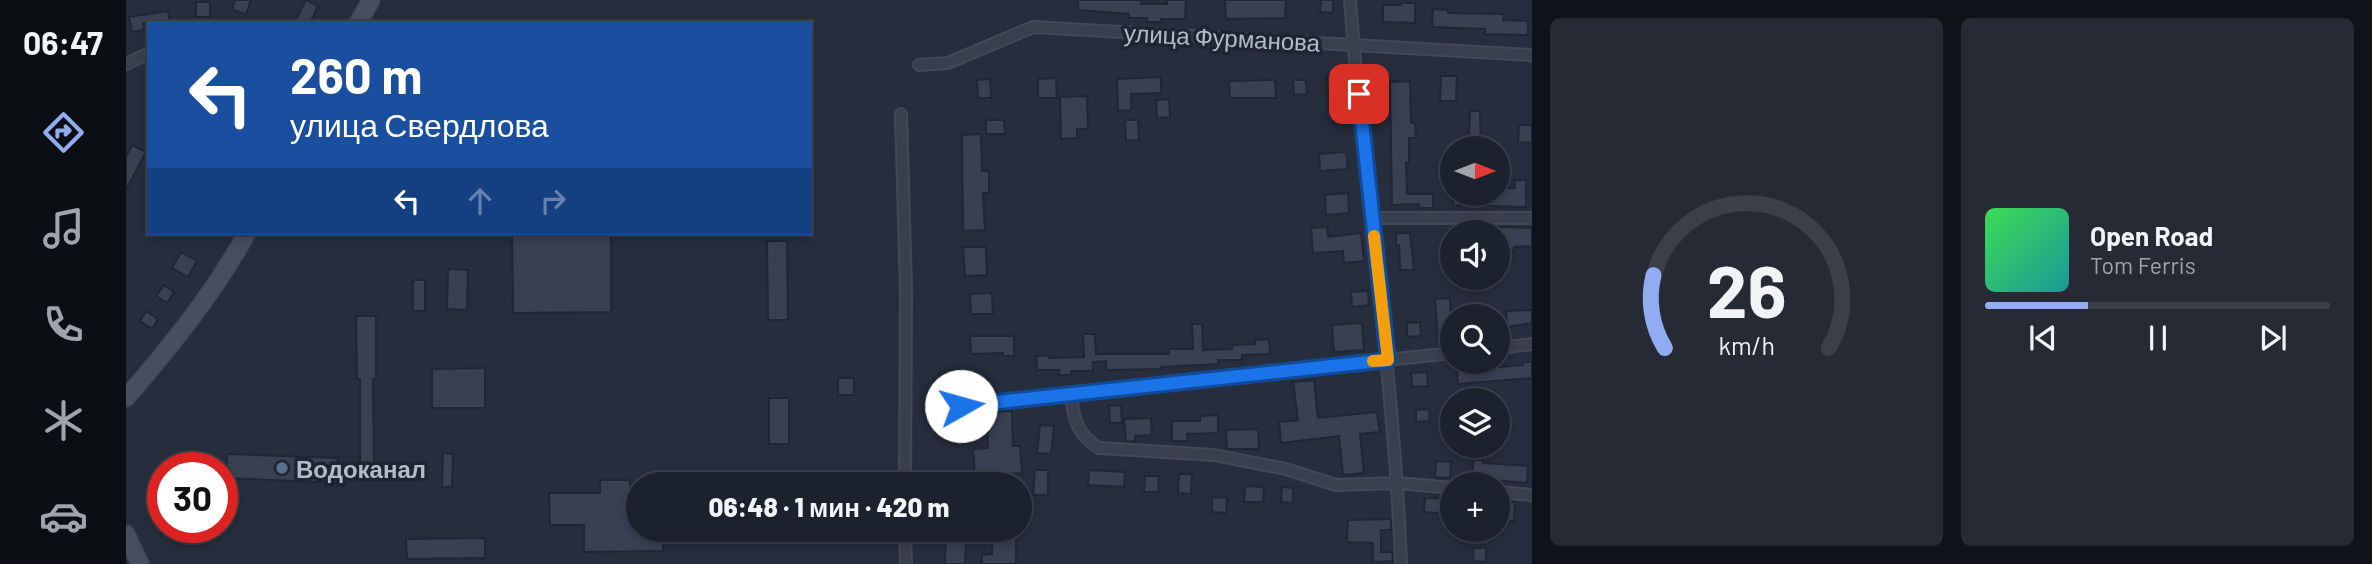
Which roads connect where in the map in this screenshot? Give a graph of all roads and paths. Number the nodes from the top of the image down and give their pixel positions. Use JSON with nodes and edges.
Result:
{"nodes":[{"id":1,"x":371,"y":0,"type":"edge"},
{"id":2,"x":1350,"y":0,"type":"edge"},
{"id":3,"x":359,"y":21,"type":"edge"},
{"id":4,"x":1354,"y":44,"type":"junction"},
{"id":5,"x":147,"y":54,"type":"edge"},
{"id":6,"x":1532,"y":55,"type":"edge"},
{"id":7,"x":126,"y":65,"type":"edge"},
{"id":8,"x":919,"y":65,"type":"dead end"},
{"id":9,"x":901,"y":114,"type":"dead end"},
{"id":10,"x":1372,"y":218,"type":"junction"},
{"id":11,"x":1532,"y":218,"type":"edge"},
{"id":12,"x":246,"y":235,"type":"edge"},
{"id":13,"x":1532,"y":344,"type":"edge"},
{"id":14,"x":1510,"y":347,"type":"edge"},
{"id":15,"x":1440,"y":354,"type":"edge"},
{"id":16,"x":1388,"y":360,"type":"junction"},
{"id":17,"x":1071,"y":393,"type":"junction"},
{"id":18,"x":126,"y":398,"type":"edge"},
{"id":19,"x":961,"y":406,"type":"dead end"},
{"id":20,"x":905,"y":472,"type":"edge"},
{"id":21,"x":1398,"y":483,"type":"junction"},
{"id":22,"x":1440,"y":487,"type":"edge"},
{"id":23,"x":1510,"y":493,"type":"edge"},
{"id":24,"x":1532,"y":495,"type":"edge"},
{"id":25,"x":126,"y":534,"type":"edge"},
{"id":26,"x":905,"y":542,"type":"edge"},
{"id":27,"x":140,"y":564,"type":"edge"},
{"id":28,"x":905,"y":564,"type":"edge"},
{"id":29,"x":1401,"y":564,"type":"edge"}],
"edges":[{"from":1,"to":3,"type":"main road"},
{"from":2,"to":4,"type":"street"},
{"from":4,"to":6,"type":"street","name":"улица Фурманова"},
{"from":4,"to":8,"type":"street","name":"улица Фурманова"},
{"from":4,"to":10,"type":"street"},
{"from":5,"to":7,"type":"street"},
{"from":9,"to":20,"type":"street"},
{"from":10,"to":11,"type":"street"},
{"from":10,"to":16,"type":"street"},
{"from":12,"to":18,"type":"main road"},
{"from":13,"to":14,"type":"street"},
{"from":15,"to":16,"type":"street"},
{"from":16,"to":17,"type":"street"},
{"from":16,"to":21,"type":"street"},
{"from":17,"to":19,"type":"street"},
{"from":17,"to":21,"type":"street"},
{"from":21,"to":22,"type":"street"},
{"from":21,"to":29,"type":"street"},
{"from":23,"to":24,"type":"street"},
{"from":25,"to":27,"type":"main road"},
{"from":26,"to":28,"type":"street"}]}
